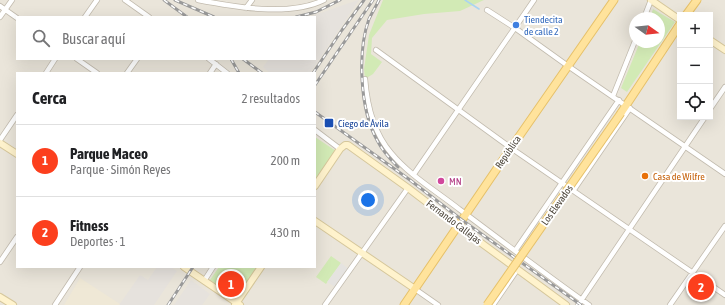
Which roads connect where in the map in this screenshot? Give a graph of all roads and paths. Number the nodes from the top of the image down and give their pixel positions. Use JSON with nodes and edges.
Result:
{"nodes":[{"id":1,"x":12,"y":0,"type":"edge"},
{"id":2,"x":97,"y":0,"type":"edge"},
{"id":3,"x":125,"y":0,"type":"edge"},
{"id":4,"x":198,"y":0,"type":"edge"},
{"id":5,"x":252,"y":0,"type":"edge"},
{"id":6,"x":324,"y":0,"type":"edge"},
{"id":7,"x":534,"y":0,"type":"edge"},
{"id":8,"x":614,"y":0,"type":"edge"},
{"id":9,"x":651,"y":0,"type":"edge"},
{"id":10,"x":697,"y":0,"type":"edge"},
{"id":11,"x":316,"y":2,"type":"edge"},
{"id":12,"x":0,"y":6,"type":"edge"},
{"id":13,"x":246,"y":8,"type":"junction"},
{"id":14,"x":5,"y":10,"type":"junction"},
{"id":15,"x":487,"y":10,"type":"dead end"},
{"id":16,"x":646,"y":12,"type":"edge"},
{"id":17,"x":688,"y":12,"type":"edge"},
{"id":18,"x":86,"y":16,"type":"edge"},
{"id":19,"x":148,"y":16,"type":"edge"},
{"id":20,"x":0,"y":17,"type":"edge"},
{"id":21,"x":16,"y":17,"type":"edge"},
{"id":22,"x":677,"y":18,"type":"edge"},
{"id":23,"x":515,"y":28,"type":"junction"},
{"id":24,"x":677,"y":29,"type":"edge"},
{"id":25,"x":713,"y":42,"type":"edge"},
{"id":26,"x":632,"y":48,"type":"edge"},
{"id":27,"x":376,"y":50,"type":"dead end"},
{"id":28,"x":725,"y":50,"type":"edge"},
{"id":29,"x":54,"y":60,"type":"edge"},
{"id":30,"x":78,"y":60,"type":"edge"},
{"id":31,"x":136,"y":60,"type":"edge"},
{"id":32,"x":210,"y":60,"type":"edge"},
{"id":33,"x":216,"y":64,"type":"junction"},
{"id":34,"x":568,"y":66,"type":"junction"},
{"id":35,"x":47,"y":72,"type":"edge"},
{"id":36,"x":96,"y":72,"type":"edge"},
{"id":37,"x":128,"y":72,"type":"edge"},
{"id":38,"x":211,"y":72,"type":"edge"},
{"id":39,"x":226,"y":72,"type":"edge"},
{"id":40,"x":365,"y":79,"type":"dead end"},
{"id":41,"x":725,"y":87,"type":"edge"},
{"id":42,"x":613,"y":96,"type":"junction"},
{"id":43,"x":619,"y":100,"type":"junction"},
{"id":44,"x":713,"y":105,"type":"edge"},
{"id":45,"x":628,"y":107,"type":"junction"},
{"id":46,"x":458,"y":110,"type":"junction"},
{"id":47,"x":16,"y":117,"type":"edge"},
{"id":48,"x":703,"y":120,"type":"edge"},
{"id":49,"x":316,"y":131,"type":"edge"},
{"id":50,"x":0,"y":141,"type":"edge"},
{"id":51,"x":685,"y":146,"type":"junction"},
{"id":52,"x":511,"y":148,"type":"junction"},
{"id":53,"x":340,"y":149,"type":"junction"},
{"id":54,"x":16,"y":153,"type":"edge"},
{"id":55,"x":414,"y":174,"type":"junction"},
{"id":56,"x":725,"y":174,"type":"edge"},
{"id":57,"x":562,"y":183,"type":"junction"},
{"id":58,"x":316,"y":185,"type":"edge"},
{"id":59,"x":408,"y":188,"type":"junction"},
{"id":60,"x":573,"y":191,"type":"junction"},
{"id":61,"x":466,"y":214,"type":"junction"},
{"id":62,"x":316,"y":222,"type":"edge"},
{"id":63,"x":458,"y":226,"type":"junction"},
{"id":64,"x":725,"y":226,"type":"edge"},
{"id":65,"x":628,"y":230,"type":"junction"},
{"id":66,"x":16,"y":238,"type":"edge"},
{"id":67,"x":515,"y":251,"type":"junction"},
{"id":68,"x":362,"y":253,"type":"junction"},
{"id":69,"x":0,"y":262,"type":"edge"},
{"id":70,"x":79,"y":268,"type":"edge"},
{"id":71,"x":185,"y":268,"type":"edge"},
{"id":72,"x":212,"y":268,"type":"edge"},
{"id":73,"x":260,"y":268,"type":"edge"},
{"id":74,"x":518,"y":270,"type":"junction"},
{"id":75,"x":692,"y":273,"type":"junction"},
{"id":76,"x":204,"y":281,"type":"junction"},
{"id":77,"x":415,"y":289,"type":"junction"},
{"id":78,"x":725,"y":295,"type":"edge"},
{"id":79,"x":0,"y":297,"type":"edge"},
{"id":80,"x":581,"y":300,"type":"junction"},
{"id":81,"x":237,"y":304,"type":"edge"},
{"id":82,"x":13,"y":305,"type":"edge"},
{"id":83,"x":55,"y":305,"type":"edge"},
{"id":84,"x":326,"y":305,"type":"edge"},
{"id":85,"x":404,"y":305,"type":"edge"},
{"id":86,"x":438,"y":305,"type":"edge"},
{"id":87,"x":487,"y":305,"type":"edge"},
{"id":88,"x":493,"y":305,"type":"edge"},
{"id":89,"x":566,"y":305,"type":"edge"},
{"id":90,"x":578,"y":305,"type":"edge"},
{"id":91,"x":588,"y":305,"type":"edge"},
{"id":92,"x":670,"y":305,"type":"edge"}],
"edges":[{"from":1,"to":14,"type":"street"},
{"from":2,"to":18,"type":"street"},
{"from":3,"to":19,"type":"street"},
{"from":4,"to":13,"type":"street"},
{"from":5,"to":13,"type":"street"},
{"from":6,"to":11,"type":"street"},
{"from":7,"to":23,"type":"street"},
{"from":8,"to":34,"type":"main road","name":"República"},
{"from":9,"to":16,"type":"street"},
{"from":9,"to":22,"type":"street"},
{"from":10,"to":17,"type":"main road"},
{"from":11,"to":13,"type":"street"},
{"from":12,"to":14,"type":"street"},
{"from":14,"to":20,"type":"street"},
{"from":14,"to":21,"type":"street"},
{"from":15,"to":23,"type":"street"},
{"from":23,"to":34,"type":"street"},
{"from":23,"to":46,"type":"street"},
{"from":24,"to":45,"type":"main road","name":"Los Elevados"},
{"from":25,"to":28,"type":"street"},
{"from":26,"to":42,"type":"street"},
{"from":27,"to":46,"type":"street"},
{"from":29,"to":35,"type":"street"},
{"from":30,"to":36,"type":"street"},
{"from":31,"to":37,"type":"street"},
{"from":32,"to":33,"type":"street"},
{"from":33,"to":38,"type":"street"},
{"from":33,"to":39,"type":"street"},
{"from":34,"to":42,"type":"street"},
{"from":34,"to":52,"type":"main road","name":"República"},
{"from":40,"to":55,"type":"street"},
{"from":41,"to":44,"type":"street"},
{"from":42,"to":43,"type":"street"},
{"from":43,"to":45,"type":"street"},
{"from":43,"to":57,"type":"street"},
{"from":45,"to":51,"type":"street"},
{"from":45,"to":60,"type":"street"},
{"from":45,"to":87,"type":"main road","name":"Los Elevados","bridge":true},
{"from":46,"to":52,"type":"street"},
{"from":46,"to":55,"type":"street"},
{"from":47,"to":50,"type":"street"},
{"from":48,"to":51,"type":"street"},
{"from":49,"to":53,"type":"street"},
{"from":50,"to":54,"type":"street"},
{"from":51,"to":56,"type":"street"},
{"from":51,"to":65,"type":"street"},
{"from":52,"to":57,"type":"street"},
{"from":52,"to":61,"type":"main road","name":"República"},
{"from":53,"to":58,"type":"street"},
{"from":53,"to":59,"type":"street","name":"Fernando Callejas"},
{"from":55,"to":61,"type":"street"},
{"from":57,"to":60,"type":"street"},
{"from":57,"to":67,"type":"street"},
{"from":59,"to":63,"type":"street","name":"Fernando Callejas"},
{"from":59,"to":68,"type":"street"},
{"from":60,"to":65,"type":"street"},
{"from":61,"to":63,"type":"main road","name":"República"},
{"from":61,"to":67,"type":"street"},
{"from":62,"to":68,"type":"street"},
{"from":63,"to":74,"type":"street","name":"Fernando Callejas"},
{"from":63,"to":77,"type":"main road","name":"República"},
{"from":64,"to":75,"type":"street"},
{"from":65,"to":75,"type":"street"},
{"from":65,"to":80,"type":"street"},
{"from":66,"to":69,"type":"street"},
{"from":67,"to":80,"type":"street"},
{"from":68,"to":77,"type":"street"},
{"from":68,"to":84,"type":"street"},
{"from":70,"to":83,"type":"street"},
{"from":71,"to":76,"type":"street"},
{"from":72,"to":76,"type":"street"},
{"from":73,"to":81,"type":"street"},
{"from":74,"to":88,"type":"street"},
{"from":74,"to":89,"type":"street","name":"Fernando Callejas"},
{"from":75,"to":78,"type":"street"},
{"from":75,"to":92,"type":"street"},
{"from":76,"to":81,"type":"street"},
{"from":77,"to":85,"type":"main road","name":"República"},
{"from":77,"to":86,"type":"street"},
{"from":79,"to":82,"type":"street"},
{"from":80,"to":90,"type":"street"},
{"from":80,"to":91,"type":"street"}]}
